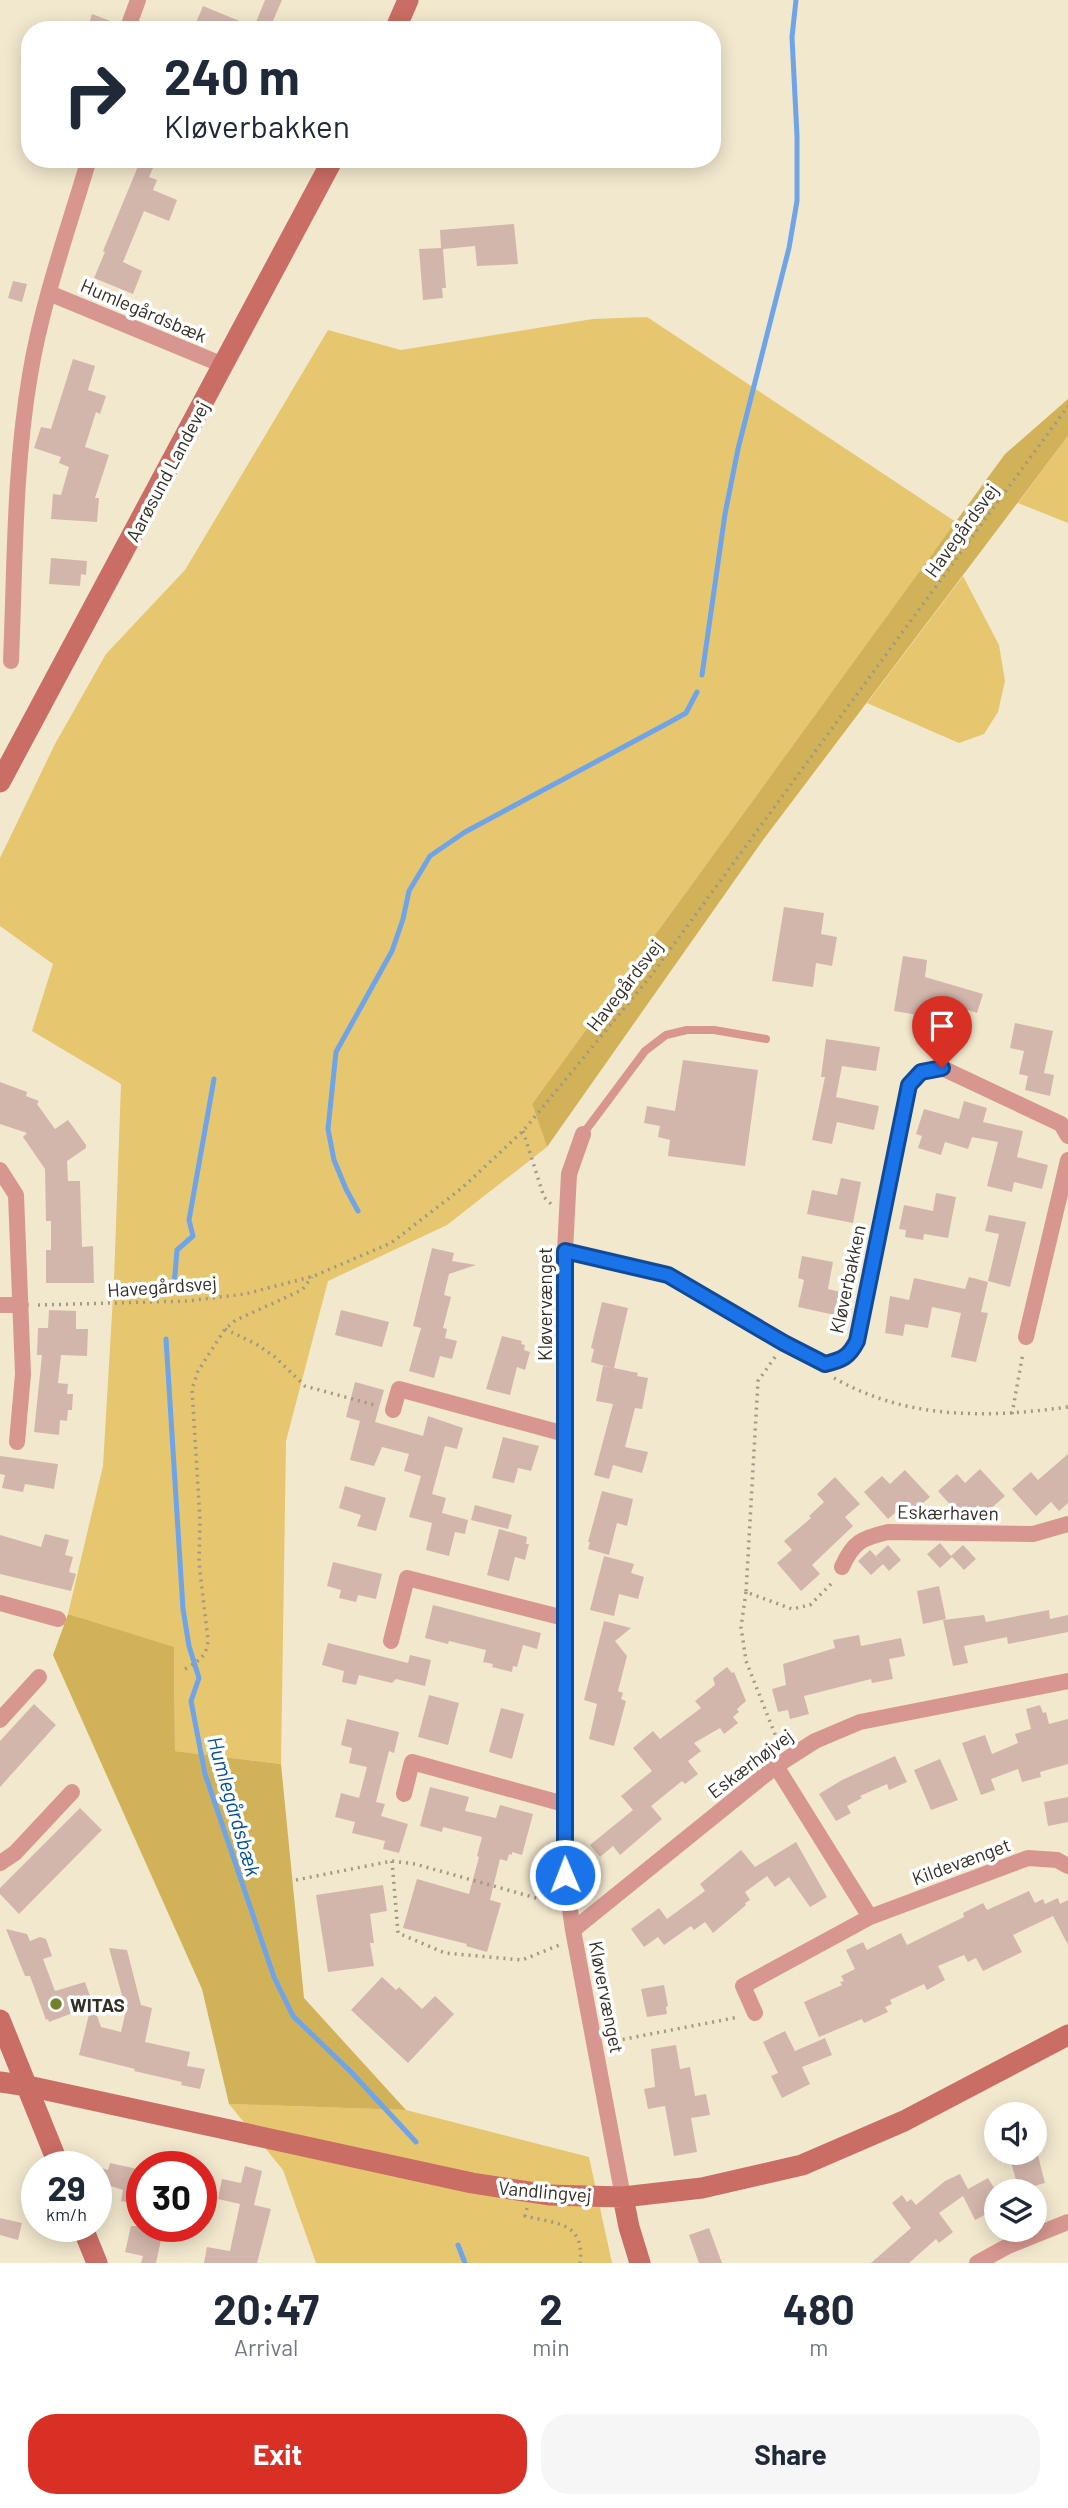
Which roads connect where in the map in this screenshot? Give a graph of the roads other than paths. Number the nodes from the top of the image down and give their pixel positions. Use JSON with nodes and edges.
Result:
{"nodes":[{"id":1,"x":138,"y":0,"type":"edge"},
{"id":2,"x":408,"y":0,"type":"edge"},
{"id":3,"x":130,"y":21,"type":"edge"},
{"id":4,"x":399,"y":21,"type":"edge"},
{"id":5,"x":86,"y":168,"type":"edge"},
{"id":6,"x":328,"y":168,"type":"edge"},
{"id":7,"x":49,"y":293,"type":"junction"},
{"id":8,"x":223,"y":365,"type":"junction"},
{"id":9,"x":10,"y":661,"type":"dead end"},
{"id":10,"x":0,"y":782,"type":"edge"},
{"id":11,"x":766,"y":1040,"type":"dead end"},
{"id":12,"x":583,"y":1134,"type":"joint"},
{"id":13,"x":1068,"y":1136,"type":"edge"},
{"id":14,"x":1068,"y":1160,"type":"edge"},
{"id":15,"x":0,"y":1170,"type":"edge"},
{"id":16,"x":565,"y":1251,"type":"junction"},
{"id":17,"x":0,"y":1305,"type":"edge"},
{"id":18,"x":21,"y":1305,"type":"junction"},
{"id":19,"x":1026,"y":1337,"type":"road end"},
{"id":20,"x":393,"y":1410,"type":"road end"},
{"id":21,"x":565,"y":1434,"type":"junction"},
{"id":22,"x":17,"y":1442,"type":"dead end"},
{"id":23,"x":1068,"y":1524,"type":"edge"},
{"id":24,"x":842,"y":1567,"type":"road end"},
{"id":25,"x":0,"y":1603,"type":"edge"},
{"id":26,"x":564,"y":1618,"type":"junction"},
{"id":27,"x":58,"y":1619,"type":"dead end"},
{"id":28,"x":391,"y":1641,"type":"dead end"},
{"id":29,"x":39,"y":1677,"type":"dead end"},
{"id":30,"x":1068,"y":1681,"type":"edge"},
{"id":31,"x":0,"y":1720,"type":"edge"},
{"id":32,"x":780,"y":1763,"type":"junction"},
{"id":33,"x":72,"y":1792,"type":"dead end"},
{"id":34,"x":404,"y":1794,"type":"dead end"},
{"id":35,"x":564,"y":1804,"type":"junction"},
{"id":36,"x":0,"y":1863,"type":"edge"},
{"id":37,"x":1068,"y":1866,"type":"edge"},
{"id":38,"x":870,"y":1917,"type":"junction"},
{"id":39,"x":574,"y":1934,"type":"junction"},
{"id":40,"x":755,"y":2014,"type":"road end"},
{"id":41,"x":0,"y":2020,"type":"edge"},
{"id":42,"x":1068,"y":2035,"type":"edge"},
{"id":43,"x":0,"y":2082,"type":"edge"},
{"id":44,"x":28,"y":2086,"type":"junction"},
{"id":45,"x":53,"y":2151,"type":"edge"},
{"id":46,"x":623,"y":2197,"type":"junction"},
{"id":47,"x":1068,"y":2222,"type":"edge"},
{"id":48,"x":88,"y":2242,"type":"edge"},
{"id":49,"x":97,"y":2263,"type":"edge"},
{"id":50,"x":640,"y":2263,"type":"edge"},
{"id":51,"x":977,"y":2263,"type":"edge"}],
"edges":[{"from":1,"to":3,"type":"street"},
{"from":2,"to":4,"type":"street"},
{"from":5,"to":7,"type":"street","name":"Humlegårdsbæk"},
{"from":6,"to":8,"type":"street","name":"Aarøsund Landevej"},
{"from":7,"to":8,"type":"street","name":"Humlegårdsbæk"},
{"from":7,"to":9,"type":"street","name":"Humlegårdsbæk"},
{"from":8,"to":10,"type":"street","name":"Aarøsund Landevej"},
{"from":11,"to":12,"type":"lane"},
{"from":12,"to":16,"type":"street","name":"Kløvervænget"},
{"from":13,"to":16,"type":"street","name":"Kløverbakken"},
{"from":14,"to":19,"type":"street"},
{"from":15,"to":18,"type":"street"},
{"from":16,"to":21,"type":"street","name":"Kløvervænget"},
{"from":17,"to":18,"type":"street"},
{"from":18,"to":22,"type":"street"},
{"from":20,"to":21,"type":"street"},
{"from":21,"to":26,"type":"street","name":"Kløvervænget"},
{"from":23,"to":24,"type":"street","name":"Eskærhaven"},
{"from":25,"to":27,"type":"street"},
{"from":26,"to":28,"type":"street"},
{"from":26,"to":35,"type":"street","name":"Kløvervænget"},
{"from":29,"to":31,"type":"street"},
{"from":30,"to":32,"type":"street","name":"Eskærhøjvej"},
{"from":32,"to":38,"type":"street"},
{"from":32,"to":39,"type":"street","name":"Eskærhøjvej"},
{"from":33,"to":36,"type":"street"},
{"from":34,"to":35,"type":"street"},
{"from":35,"to":39,"type":"street","name":"Kløvervænget"},
{"from":37,"to":38,"type":"street","name":"Kildevænget"},
{"from":38,"to":40,"type":"street","name":"Kildevænget"},
{"from":39,"to":46,"type":"street","name":"Kløvervænget"},
{"from":41,"to":44,"type":"street"},
{"from":42,"to":46,"type":"street","name":"Vandlingvej"},
{"from":43,"to":44,"type":"street","name":"Vandlingvej"},
{"from":44,"to":45,"type":"street"},
{"from":44,"to":46,"type":"street","name":"Vandlingvej"},
{"from":46,"to":50,"type":"street"},
{"from":47,"to":51,"type":"street"},
{"from":48,"to":49,"type":"street"}]}
